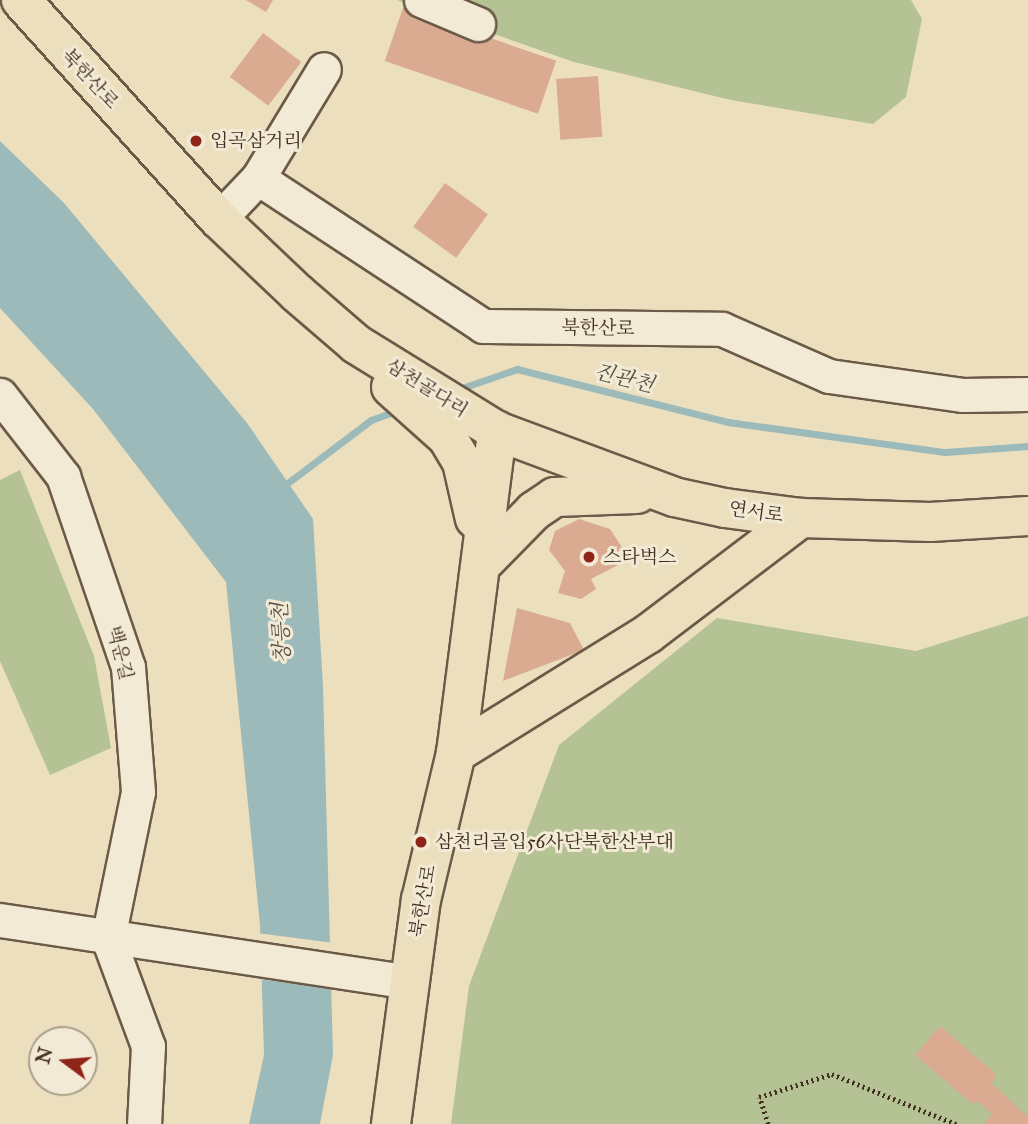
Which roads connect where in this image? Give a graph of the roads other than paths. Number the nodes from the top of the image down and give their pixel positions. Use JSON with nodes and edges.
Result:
{"nodes":[{"id":1,"x":20,"y":0,"type":"edge"},
{"id":2,"x":421,"y":0,"type":"edge"},
{"id":3,"x":478,"y":24,"type":"dead end"},
{"id":4,"x":324,"y":69,"type":"dead end"},
{"id":5,"x":258,"y":178,"type":"junction"},
{"id":6,"x":219,"y":219,"type":"junction"},
{"id":7,"x":356,"y":344,"type":"junction"},
{"id":8,"x":1028,"y":394,"type":"edge"},
{"id":9,"x":0,"y":395,"type":"edge"},
{"id":10,"x":497,"y":431,"type":"junction"},
{"id":11,"x":674,"y":497,"type":"junction"},
{"id":12,"x":1028,"y":516,"type":"edge"},
{"id":13,"x":801,"y":519,"type":"junction"},
{"id":14,"x":481,"y":565,"type":"junction"},
{"id":15,"x":456,"y":753,"type":"junction"},
{"id":16,"x":0,"y":920,"type":"edge"},
{"id":17,"x":118,"y":938,"type":"junction"},
{"id":18,"x":411,"y":982,"type":"junction"},
{"id":19,"x":144,"y":1124,"type":"edge"},
{"id":20,"x":391,"y":1124,"type":"edge"}],
"edges":[{"from":1,"to":6,"type":"main road","name":"북한산로"},
{"from":2,"to":3,"type":"street"},
{"from":4,"to":5,"type":"street"},
{"from":5,"to":6,"type":"street"},
{"from":5,"to":8,"type":"street","name":"북한산로"},
{"from":6,"to":7,"type":"main road","name":"북한산로"},
{"from":7,"to":10,"type":"main road","name":"삼천골다리"},
{"from":7,"to":14,"type":"main road"},
{"from":9,"to":17,"type":"street","name":"백운길"},
{"from":10,"to":11,"type":"main road","name":"연서로"},
{"from":10,"to":14,"type":"main road","name":"북한산로"},
{"from":11,"to":13,"type":"main road","name":"연서로"},
{"from":11,"to":14,"type":"main road"},
{"from":12,"to":13,"type":"main road","name":"연서로"},
{"from":13,"to":15,"type":"main road"},
{"from":14,"to":15,"type":"main road","name":"북한산로"},
{"from":15,"to":18,"type":"main road","name":"북한산로"},
{"from":16,"to":17,"type":"street"},
{"from":17,"to":18,"type":"street"},
{"from":17,"to":19,"type":"street"},
{"from":18,"to":20,"type":"main road","name":"북한산로"}]}
